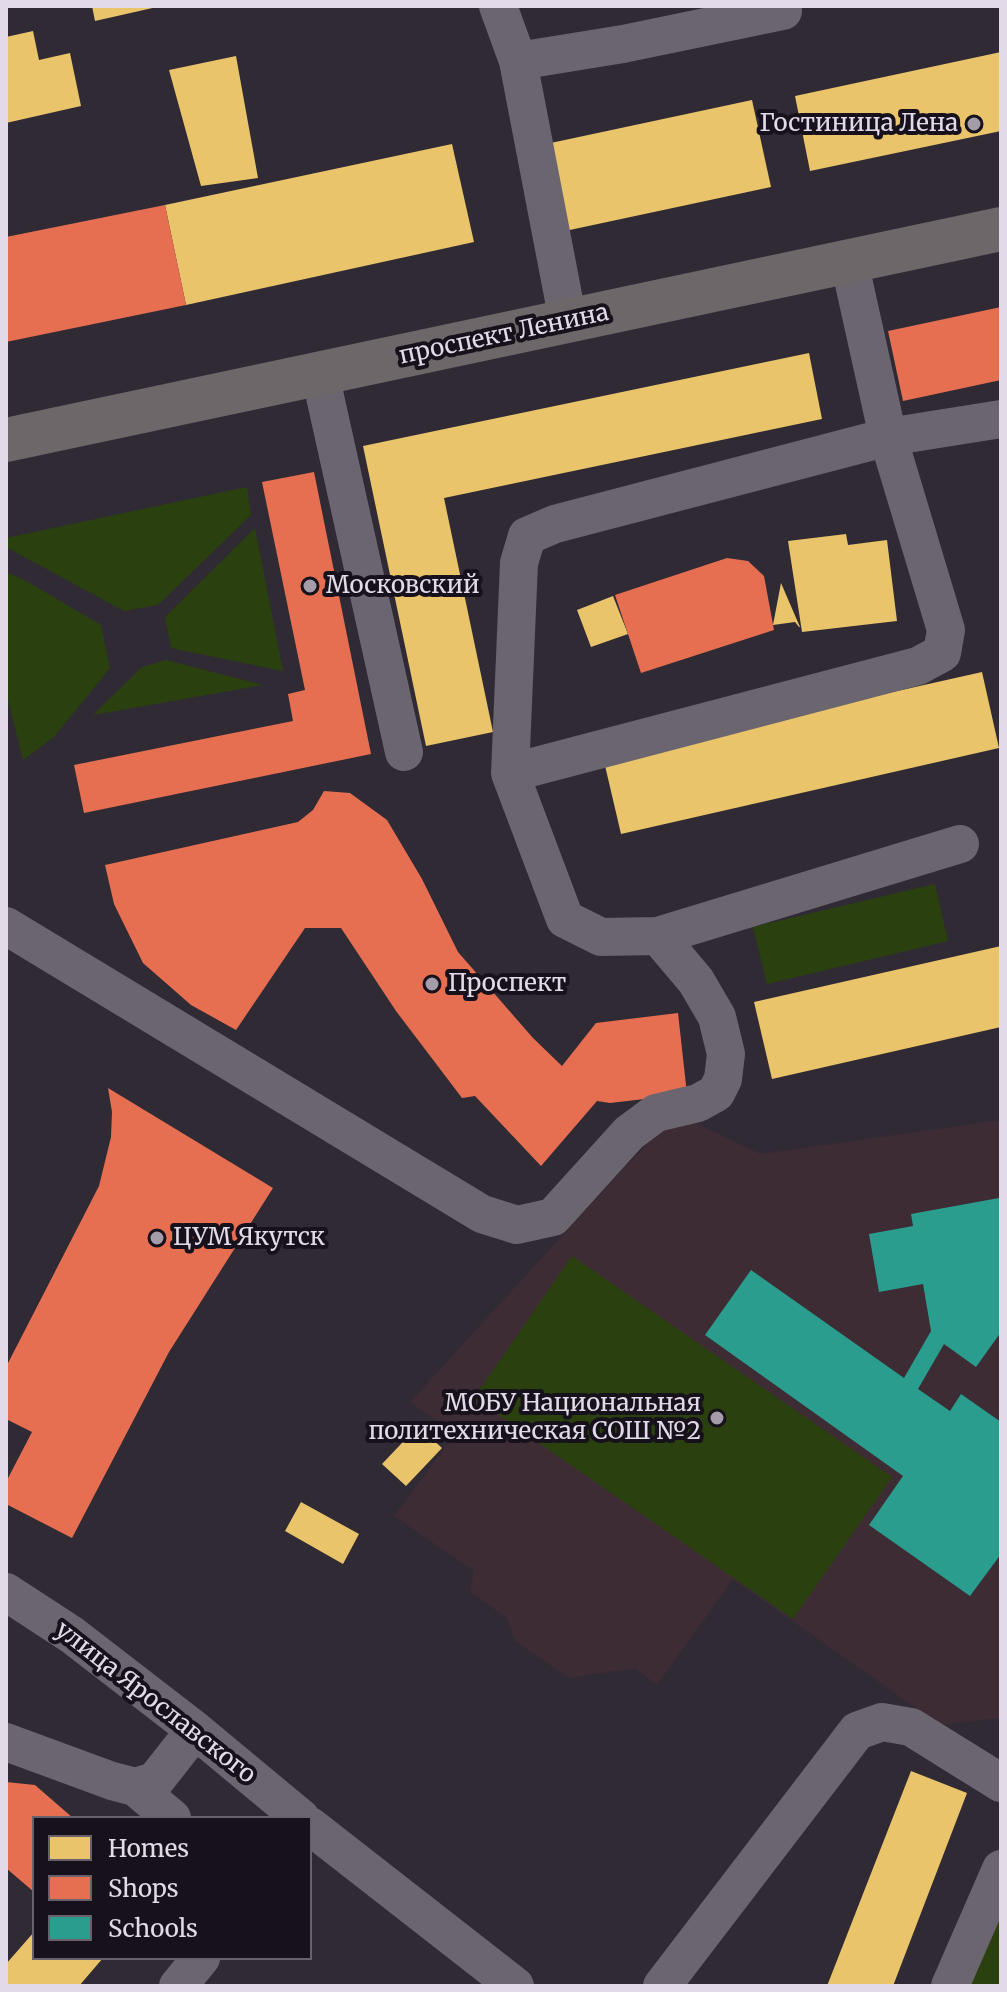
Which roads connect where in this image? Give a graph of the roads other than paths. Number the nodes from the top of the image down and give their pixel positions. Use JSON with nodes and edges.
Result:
{"nodes":[{"id":1,"x":498,"y":6,"type":"edge"},
{"id":2,"x":783,"y":11,"type":"dead end"},
{"id":3,"x":518,"y":61,"type":"junction"},
{"id":4,"x":1001,"y":229,"type":"edge"},
{"id":5,"x":849,"y":261,"type":"junction"},
{"id":6,"x":568,"y":321,"type":"junction"},
{"id":7,"x":320,"y":374,"type":"junction"},
{"id":8,"x":1001,"y":419,"type":"edge"},
{"id":9,"x":888,"y":437,"type":"junction"},
{"id":10,"x":6,"y":440,"type":"edge"},
{"id":11,"x":404,"y":752,"type":"dead end"},
{"id":12,"x":510,"y":773,"type":"junction"},
{"id":13,"x":960,"y":844,"type":"dead end"},
{"id":14,"x":6,"y":926,"type":"edge"},
{"id":15,"x":658,"y":936,"type":"junction"},
{"id":16,"x":6,"y":1592,"type":"edge"},
{"id":17,"x":195,"y":1730,"type":"junction"},
{"id":18,"x":6,"y":1742,"type":"edge"},
{"id":19,"x":1001,"y":1783,"type":"edge"},
{"id":20,"x":135,"y":1787,"type":"junction"},
{"id":21,"x":170,"y":1816,"type":"edge"},
{"id":22,"x":299,"y":1816,"type":"edge"},
{"id":23,"x":312,"y":1828,"type":"edge"},
{"id":24,"x":1001,"y":1869,"type":"edge"},
{"id":25,"x":199,"y":1960,"type":"edge"},
{"id":26,"x":178,"y":1986,"type":"edge"},
{"id":27,"x":515,"y":1986,"type":"edge"},
{"id":28,"x":662,"y":1986,"type":"edge"},
{"id":29,"x":950,"y":1986,"type":"edge"}],
"edges":[{"from":1,"to":3,"type":"street"},
{"from":2,"to":3,"type":"street"},
{"from":3,"to":6,"type":"street"},
{"from":4,"to":5,"type":"main road","name":"проспект Ленина"},
{"from":5,"to":6,"type":"main road","name":"проспект Ленина"},
{"from":5,"to":9,"type":"street"},
{"from":6,"to":7,"type":"main road","name":"проспект Ленина"},
{"from":7,"to":10,"type":"main road","name":"проспект Ленина"},
{"from":7,"to":11,"type":"street"},
{"from":8,"to":9,"type":"street"},
{"from":9,"to":12,"type":"street"},
{"from":9,"to":12,"type":"street"},
{"from":12,"to":15,"type":"street"},
{"from":13,"to":15,"type":"street"},
{"from":14,"to":15,"type":"street"},
{"from":16,"to":17,"type":"street","name":"улица Ярославского"},
{"from":17,"to":20,"type":"street"},
{"from":17,"to":22,"type":"street","name":"улица Ярославского"},
{"from":18,"to":20,"type":"street"},
{"from":19,"to":28,"type":"street"},
{"from":20,"to":21,"type":"street"},
{"from":23,"to":27,"type":"street"},
{"from":24,"to":29,"type":"street"},
{"from":25,"to":26,"type":"street"}]}
